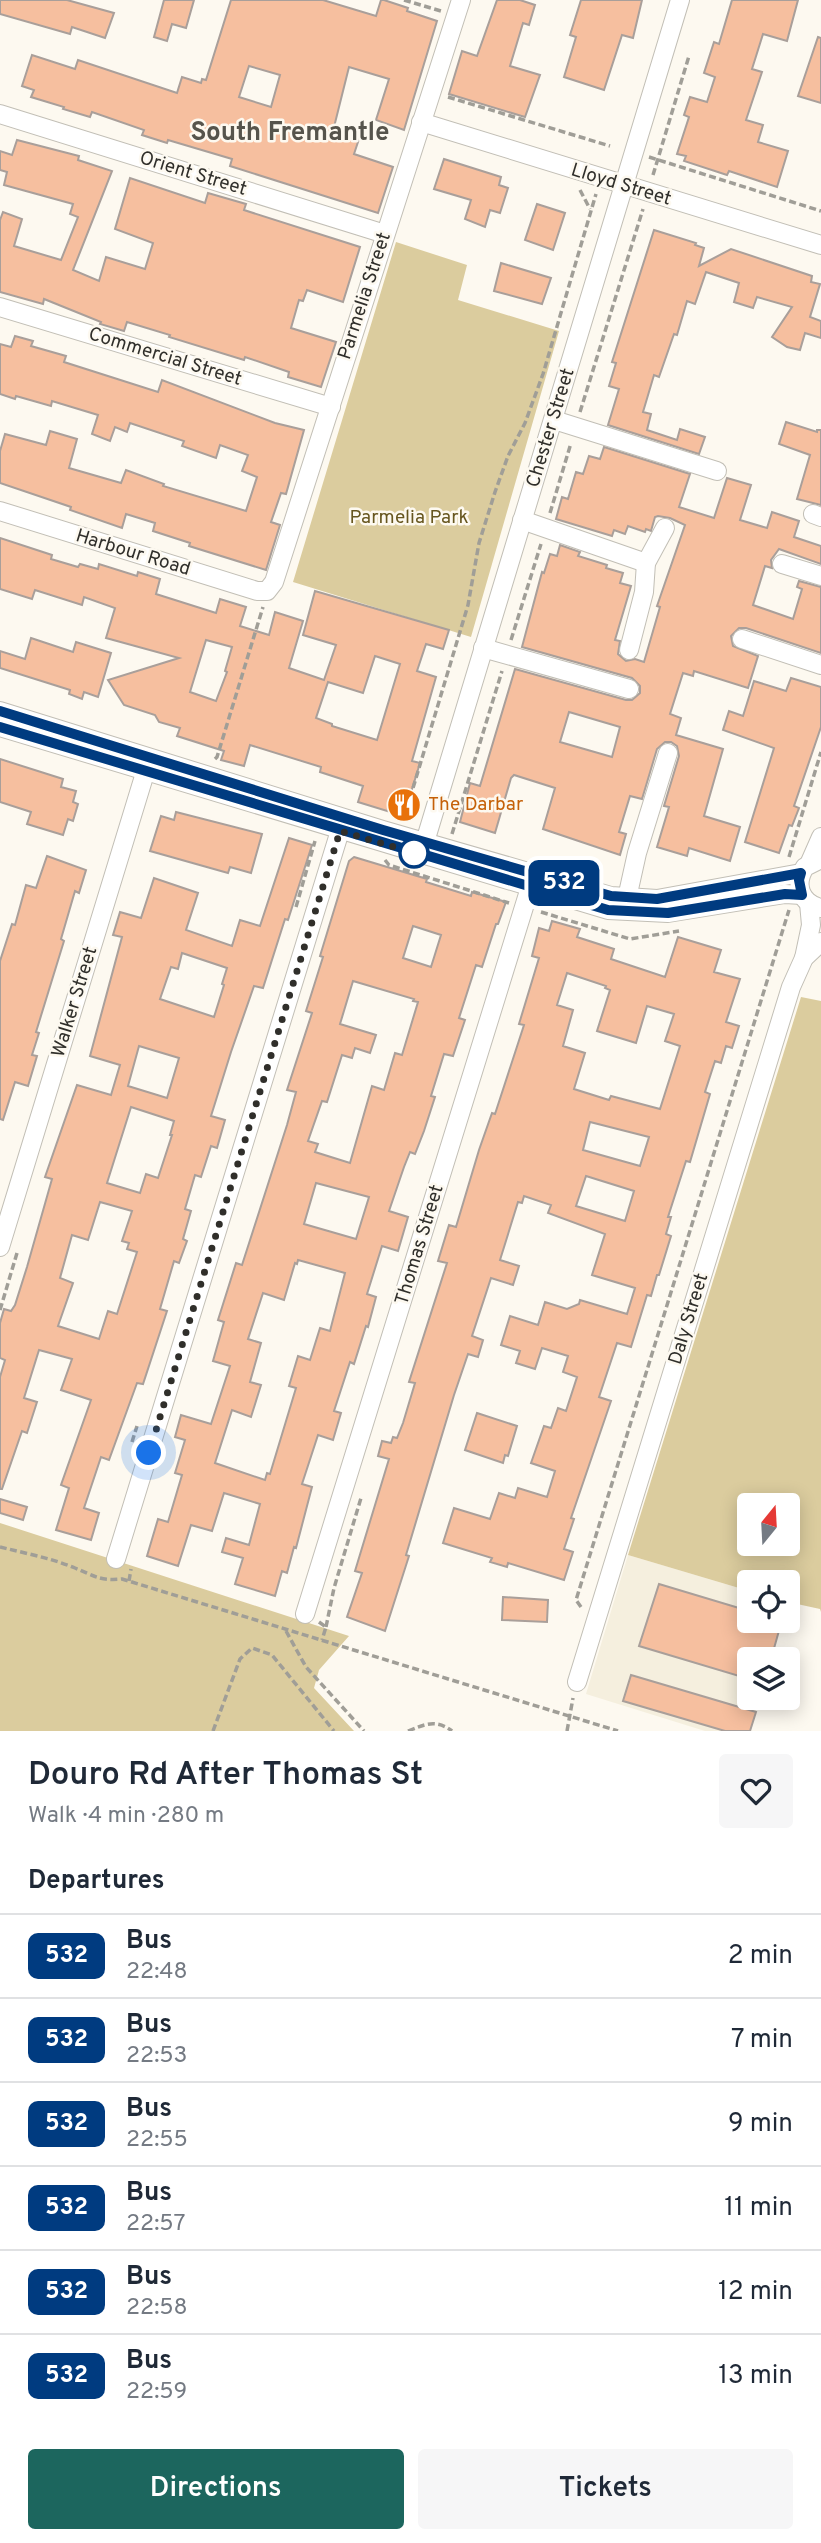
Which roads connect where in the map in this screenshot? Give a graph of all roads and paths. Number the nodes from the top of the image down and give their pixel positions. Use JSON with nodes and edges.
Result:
{"nodes":[{"id":1,"x":461,"y":0,"type":"edge"},
{"id":2,"x":680,"y":0,"type":"edge"},
{"id":3,"x":689,"y":56,"type":"dead end"},
{"id":4,"x":442,"y":95,"type":"dead end"},
{"id":5,"x":0,"y":114,"type":"edge"},
{"id":6,"x":421,"y":122,"type":"junction"},
{"id":7,"x":610,"y":146,"type":"dead end"},
{"id":8,"x":624,"y":186,"type":"junction"},
{"id":9,"x":579,"y":187,"type":"dead end"},
{"id":10,"x":646,"y":200,"type":"junction"},
{"id":11,"x":590,"y":209,"type":"dead end"},
{"id":12,"x":385,"y":234,"type":"junction"},
{"id":13,"x":821,"y":245,"type":"edge"},
{"id":14,"x":0,"y":307,"type":"edge"},
{"id":15,"x":331,"y":407,"type":"junction"},
{"id":16,"x":554,"y":420,"type":"junction"},
{"id":17,"x":717,"y":471,"type":"dead end"},
{"id":18,"x":0,"y":511,"type":"edge"},
{"id":19,"x":522,"y":520,"type":"junction"},
{"id":20,"x":665,"y":528,"type":"dead end"},
{"id":21,"x":646,"y":563,"type":"junction"},
{"id":22,"x":782,"y":565,"type":"dead end"},
{"id":23,"x":821,"y":576,"type":"edge"},
{"id":24,"x":267,"y":591,"type":"junction"},
{"id":25,"x":742,"y":639,"type":"dead end"},
{"id":26,"x":484,"y":648,"type":"junction"},
{"id":27,"x":629,"y":650,"type":"dead end"},
{"id":28,"x":821,"y":666,"type":"edge"},
{"id":29,"x":629,"y":690,"type":"dead end"},
{"id":30,"x":0,"y":711,"type":"edge"},
{"id":31,"x":0,"y":727,"type":"edge"},
{"id":32,"x":821,"y":752,"type":"edge"},
{"id":33,"x":668,"y":753,"type":"dead end"},
{"id":34,"x":147,"y":764,"type":"junction"},
{"id":35,"x":207,"y":764,"type":"dead end"},
{"id":36,"x":342,"y":824,"type":"junction"},
{"id":37,"x":821,"y":837,"type":"edge"},
{"id":38,"x":423,"y":849,"type":"junction"},
{"id":39,"x":805,"y":864,"type":"edge"},
{"id":40,"x":532,"y":882,"type":"junction"},
{"id":41,"x":627,"y":898,"type":"junction"},
{"id":42,"x":811,"y":902,"type":"edge"},
{"id":43,"x":786,"y":910,"type":"dead end"},
{"id":44,"x":540,"y":912,"type":"dead end"},
{"id":45,"x":689,"y":929,"type":"dead end"},
{"id":46,"x":821,"y":942,"type":"edge"},
{"id":47,"x":804,"y":958,"type":"junction"},
{"id":48,"x":0,"y":1247,"type":"edge"},
{"id":49,"x":0,"y":1546,"type":"edge"},
{"id":50,"x":116,"y":1559,"type":"dead end"},
{"id":51,"x":306,"y":1614,"type":"dead end"},
{"id":52,"x":595,"y":1625,"type":"junction"},
{"id":53,"x":285,"y":1629,"type":"junction"},
{"id":54,"x":578,"y":1682,"type":"dead end"},
{"id":55,"x":568,"y":1715,"type":"junction"},
{"id":56,"x":213,"y":1731,"type":"edge"},
{"id":57,"x":334,"y":1731,"type":"edge"},
{"id":58,"x":363,"y":1731,"type":"edge"},
{"id":59,"x":408,"y":1731,"type":"edge"},
{"id":60,"x":452,"y":1731,"type":"edge"},
{"id":61,"x":566,"y":1731,"type":"edge"},
{"id":62,"x":618,"y":1731,"type":"edge"}],
"edges":[{"from":1,"to":6,"type":"street","name":"Parmelia Street"},
{"from":2,"to":8,"type":"street","name":"Chester Street"},
{"from":3,"to":10,"type":"path"},
{"from":4,"to":7,"type":"path"},
{"from":5,"to":12,"type":"street","name":"Orient Street"},
{"from":6,"to":8,"type":"street","name":"Lloyd Street"},
{"from":6,"to":12,"type":"street","name":"Parmelia Street"},
{"from":8,"to":10,"type":"street","name":"Lloyd Street"},
{"from":8,"to":16,"type":"street","name":"Chester Street"},
{"from":9,"to":11,"type":"path"},
{"from":10,"to":13,"type":"street","name":"Lloyd Street"},
{"from":12,"to":15,"type":"street","name":"Parmelia Street"},
{"from":14,"to":15,"type":"street","name":"Commercial Street"},
{"from":15,"to":24,"type":"street","name":"Parmelia Street"},
{"from":16,"to":17,"type":"street"},
{"from":16,"to":19,"type":"street","name":"Chester Street"},
{"from":18,"to":24,"type":"street","name":"Harbour Road"},
{"from":19,"to":21,"type":"street"},
{"from":19,"to":26,"type":"street","name":"Chester Street"},
{"from":20,"to":21,"type":"street"},
{"from":21,"to":27,"type":"street"},
{"from":22,"to":23,"type":"street"},
{"from":24,"to":35,"type":"path"},
{"from":25,"to":28,"type":"street"},
{"from":26,"to":29,"type":"street"},
{"from":26,"to":38,"type":"street","name":"Chester Street"},
{"from":30,"to":34,"type":"street"},
{"from":31,"to":34,"type":"street"},
{"from":32,"to":39,"type":"path"},
{"from":33,"to":41,"type":"street"},
{"from":34,"to":36,"type":"street"},
{"from":34,"to":48,"type":"street","name":"Walker Street"},
{"from":36,"to":38,"type":"street"},
{"from":36,"to":50,"type":"street"},
{"from":37,"to":39,"type":"street"},
{"from":38,"to":40,"type":"street"},
{"from":39,"to":41,"type":"street"},
{"from":39,"to":42,"type":"street","name":"Daly Street"},
{"from":40,"to":41,"type":"street"},
{"from":40,"to":42,"type":"street"},
{"from":40,"to":51,"type":"street","name":"Thomas Street"},
{"from":42,"to":47,"type":"street","name":"Daly Street"},
{"from":43,"to":52,"type":"path"},
{"from":44,"to":45,"type":"path"},
{"from":46,"to":47,"type":"street","name":"Daly Street"},
{"from":47,"to":52,"type":"street","name":"Daly Street"},
{"from":49,"to":53,"type":"path"},
{"from":52,"to":54,"type":"street","name":"Daly Street"},
{"from":53,"to":55,"type":"path"},
{"from":53,"to":58,"type":"path"},
{"from":55,"to":61,"type":"path"},
{"from":55,"to":62,"type":"path"},
{"from":56,"to":57,"type":"path"},
{"from":59,"to":60,"type":"path"}]}
